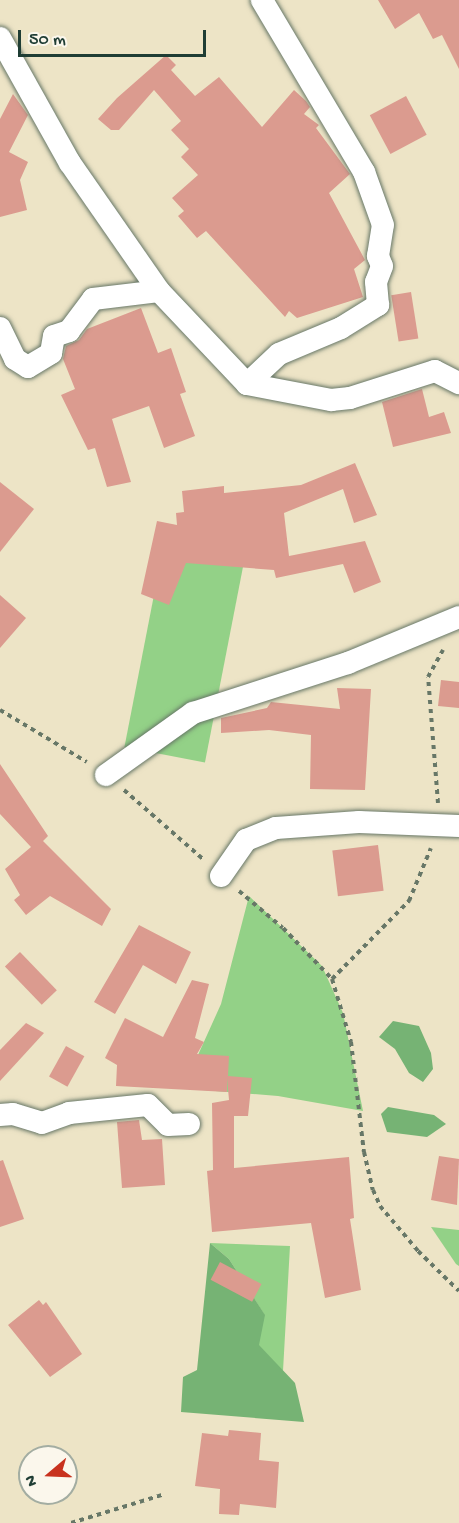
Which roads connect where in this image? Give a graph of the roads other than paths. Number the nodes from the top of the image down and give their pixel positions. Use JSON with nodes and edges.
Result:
{"nodes":[{"id":1,"x":262,"y":0,"type":"edge"},
{"id":2,"x":0,"y":38,"type":"edge"},
{"id":3,"x":159,"y":291,"type":"junction"},
{"id":4,"x":0,"y":328,"type":"edge"},
{"id":5,"x":459,"y":382,"type":"edge"},
{"id":6,"x":247,"y":384,"type":"junction"},
{"id":7,"x":459,"y":617,"type":"edge"},
{"id":8,"x":106,"y":775,"type":"road end"},
{"id":9,"x":459,"y":826,"type":"edge"},
{"id":10,"x":221,"y":876,"type":"road end"},
{"id":11,"x":0,"y":1115,"type":"edge"},
{"id":12,"x":189,"y":1124,"type":"dead end"}],
"edges":[{"from":1,"to":6,"type":"street"},
{"from":2,"to":3,"type":"street"},
{"from":3,"to":4,"type":"street"},
{"from":3,"to":6,"type":"street"},
{"from":5,"to":6,"type":"street"},
{"from":7,"to":8,"type":"street"},
{"from":9,"to":10,"type":"street"},
{"from":11,"to":12,"type":"street"}]}
